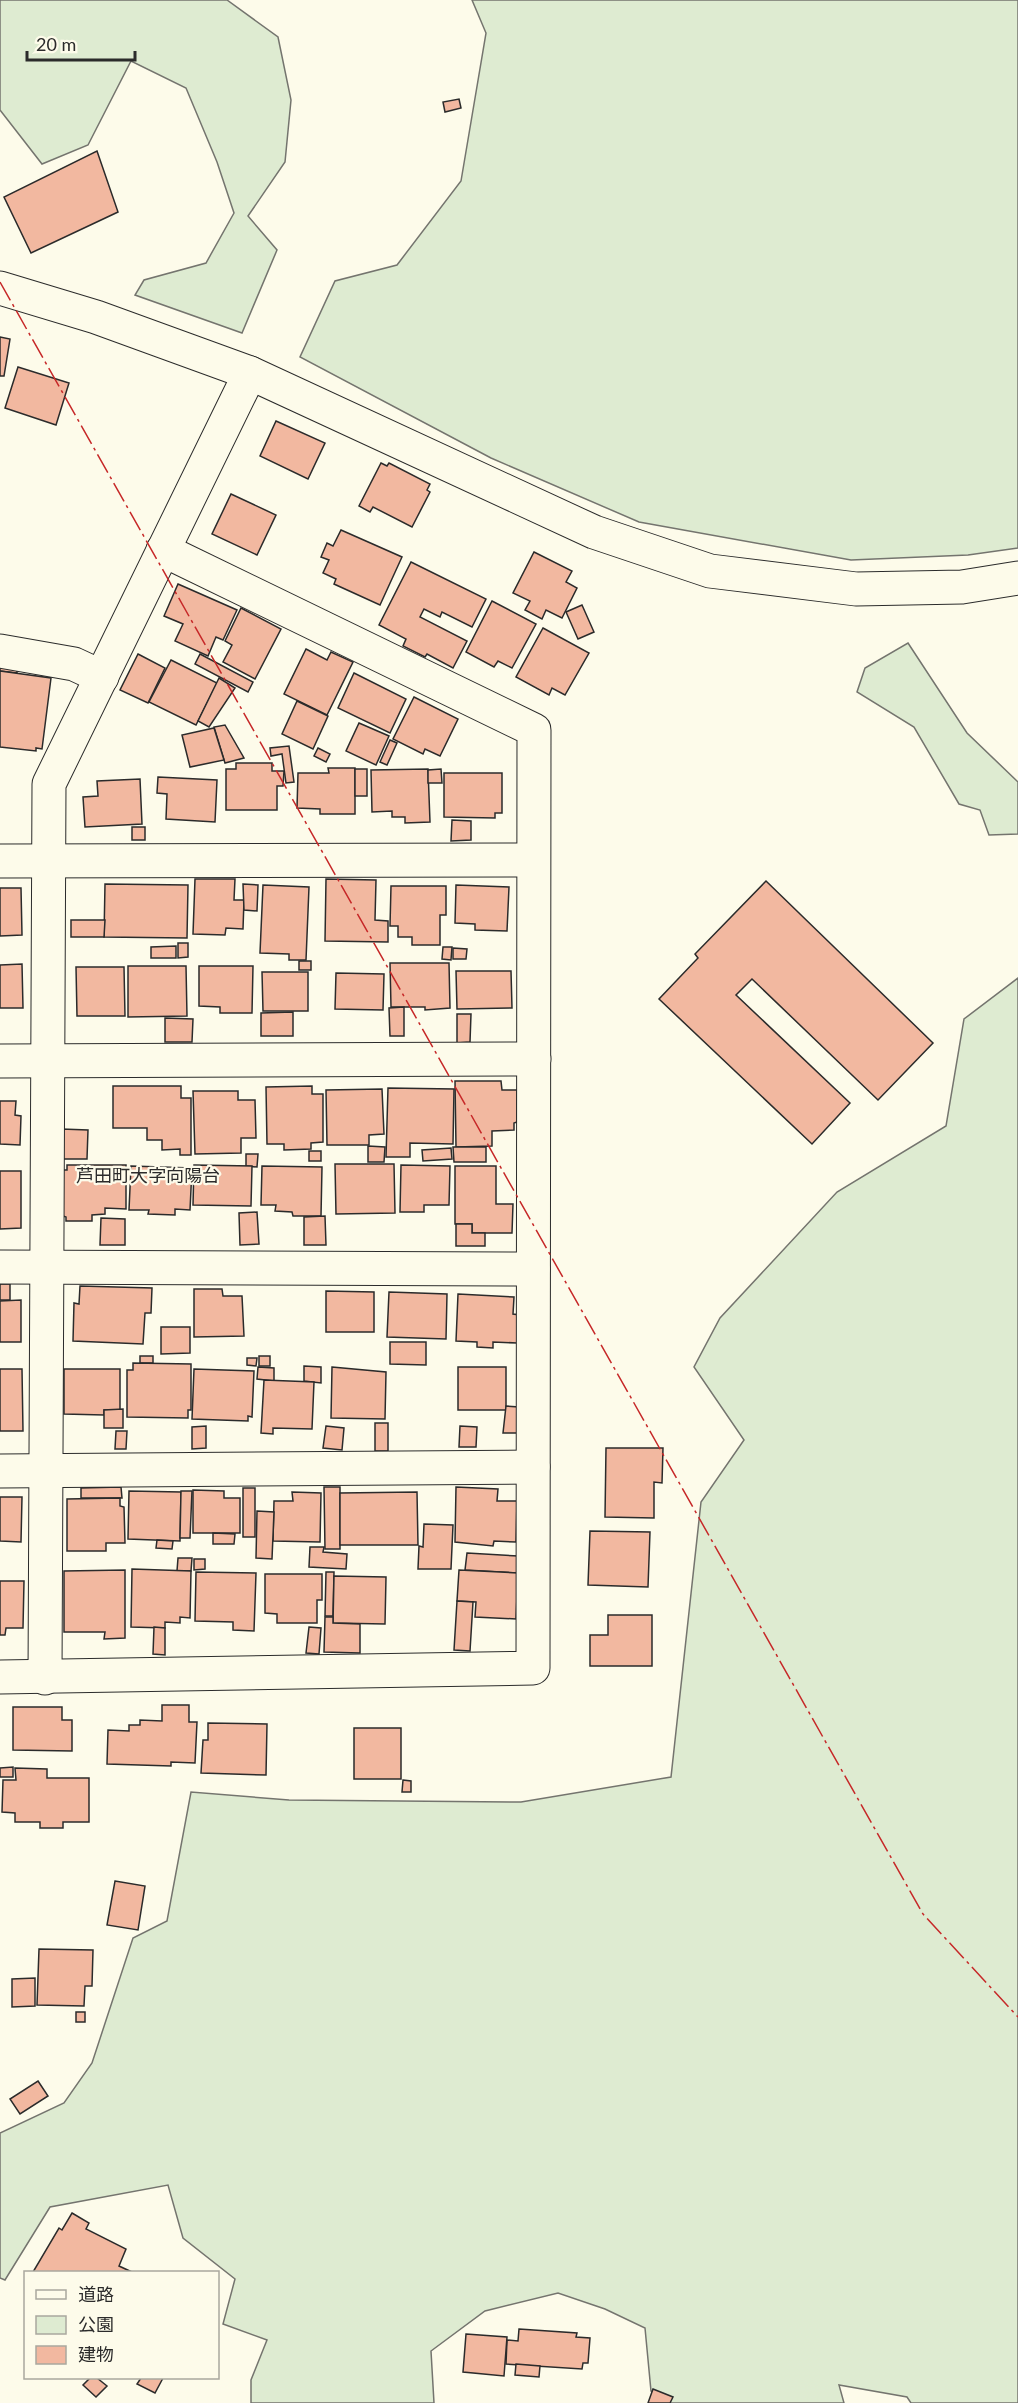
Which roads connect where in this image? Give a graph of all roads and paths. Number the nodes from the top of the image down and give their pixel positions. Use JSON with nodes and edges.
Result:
{"nodes":[{"id":1,"x":0,"y":288,"type":"edge"},
{"id":2,"x":250,"y":373,"type":"junction"},
{"id":3,"x":163,"y":550,"type":"junction"},
{"id":4,"x":1018,"y":578,"type":"edge"},
{"id":5,"x":0,"y":651,"type":"edge"},
{"id":6,"x":102,"y":677,"type":"junction"},
{"id":7,"x":533,"y":860,"type":"junction"},
{"id":8,"x":0,"y":861,"type":"edge"},
{"id":9,"x":48,"y":861,"type":"junction"},
{"id":10,"x":534,"y":1059,"type":"junction"},
{"id":11,"x":0,"y":1061,"type":"edge"},
{"id":12,"x":47,"y":1062,"type":"junction"},
{"id":13,"x":0,"y":1267,"type":"edge"},
{"id":14,"x":47,"y":1268,"type":"junction"},
{"id":15,"x":533,"y":1269,"type":"junction"},
{"id":16,"x":533,"y":1467,"type":"junction"},
{"id":17,"x":0,"y":1472,"type":"edge"},
{"id":18,"x":46,"y":1472,"type":"junction"},
{"id":19,"x":0,"y":1677,"type":"edge"},
{"id":20,"x":45,"y":1678,"type":"junction"}],
"edges":[{"from":1,"to":2,"type":"street"},
{"from":2,"to":3,"type":"street"},
{"from":2,"to":4,"type":"street"},
{"from":3,"to":6,"type":"street"},
{"from":3,"to":7,"type":"street"},
{"from":5,"to":6,"type":"street"},
{"from":6,"to":9,"type":"street"},
{"from":7,"to":9,"type":"street"},
{"from":7,"to":10,"type":"street"},
{"from":8,"to":9,"type":"street"},
{"from":9,"to":12,"type":"street"},
{"from":10,"to":12,"type":"street"},
{"from":10,"to":15,"type":"street"},
{"from":11,"to":12,"type":"street"},
{"from":12,"to":14,"type":"street"},
{"from":13,"to":14,"type":"street"},
{"from":14,"to":15,"type":"street"},
{"from":14,"to":18,"type":"street"},
{"from":15,"to":16,"type":"street"},
{"from":16,"to":18,"type":"street"},
{"from":16,"to":20,"type":"street"},
{"from":17,"to":18,"type":"street"},
{"from":18,"to":20,"type":"street"},
{"from":19,"to":20,"type":"street"}]}
